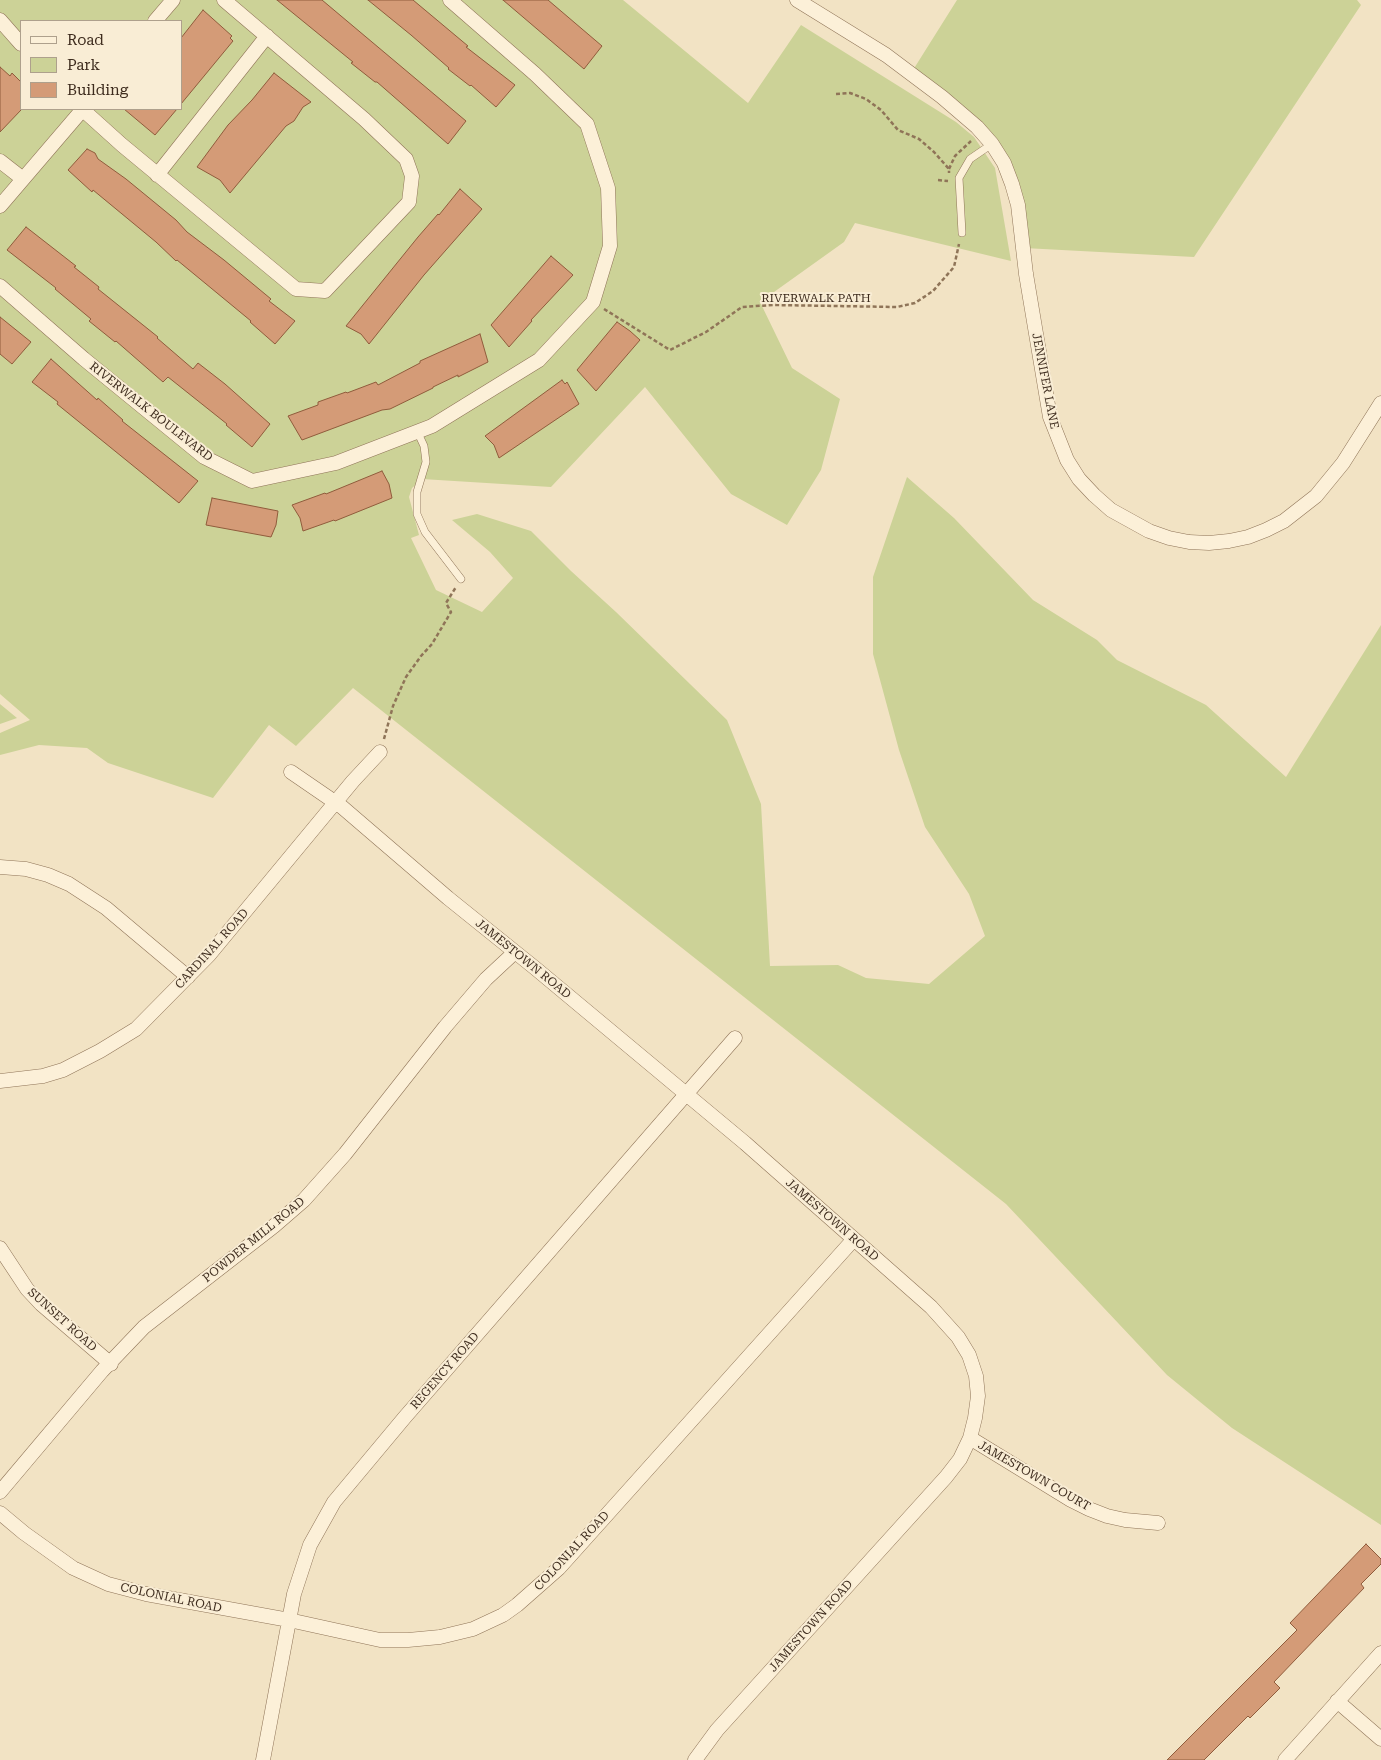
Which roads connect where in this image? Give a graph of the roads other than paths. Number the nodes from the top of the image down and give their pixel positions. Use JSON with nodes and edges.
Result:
{"nodes":[{"id":1,"x":173,"y":0,"type":"edge"},
{"id":2,"x":224,"y":0,"type":"edge"},
{"id":3,"x":450,"y":0,"type":"edge"},
{"id":4,"x":798,"y":0,"type":"edge"},
{"id":5,"x":0,"y":20,"type":"edge"},
{"id":6,"x":156,"y":20,"type":"edge"},
{"id":7,"x":266,"y":36,"type":"junction"},
{"id":8,"x":20,"y":43,"type":"edge"},
{"id":9,"x":81,"y":110,"type":"edge"},
{"id":10,"x":83,"y":110,"type":"edge"},
{"id":11,"x":992,"y":144,"type":"junction"},
{"id":12,"x":0,"y":160,"type":"edge"},
{"id":13,"x":157,"y":175,"type":"junction"},
{"id":14,"x":23,"y":179,"type":"junction"},
{"id":15,"x":0,"y":206,"type":"edge"},
{"id":16,"x":962,"y":233,"type":"road end"},
{"id":17,"x":0,"y":286,"type":"edge"},
{"id":18,"x":1381,"y":403,"type":"edge"},
{"id":19,"x":418,"y":431,"type":"junction"},
{"id":20,"x":461,"y":579,"type":"road end"},
{"id":21,"x":380,"y":752,"type":"road end"},
{"id":22,"x":292,"y":772,"type":"dead end"},
{"id":23,"x":336,"y":802,"type":"junction"},
{"id":24,"x":0,"y":867,"type":"edge"},
{"id":25,"x":515,"y":952,"type":"junction"},
{"id":26,"x":188,"y":977,"type":"junction"},
{"id":27,"x":736,"y":1038,"type":"dead end"},
{"id":28,"x":0,"y":1082,"type":"edge"},
{"id":29,"x":686,"y":1094,"type":"junction"},
{"id":30,"x":854,"y":1239,"type":"junction"},
{"id":31,"x":0,"y":1248,"type":"edge"},
{"id":32,"x":111,"y":1364,"type":"junction"},
{"id":33,"x":970,"y":1438,"type":"junction"},
{"id":34,"x":0,"y":1492,"type":"edge"},
{"id":35,"x":0,"y":1513,"type":"edge"},
{"id":36,"x":1158,"y":1523,"type":"dead end"},
{"id":37,"x":289,"y":1620,"type":"junction"},
{"id":38,"x":1381,"y":1653,"type":"edge"},
{"id":39,"x":1337,"y":1701,"type":"junction"},
{"id":40,"x":1381,"y":1739,"type":"edge"},
{"id":41,"x":263,"y":1760,"type":"edge"},
{"id":42,"x":694,"y":1760,"type":"edge"},
{"id":43,"x":1285,"y":1760,"type":"edge"}],
"edges":[{"from":1,"to":6,"type":"street"},
{"from":2,"to":7,"type":"street"},
{"from":3,"to":19,"type":"street","name":"RIVERWALK BOULEVARD"},
{"from":4,"to":11,"type":"street","name":"JENNIFER LANE"},
{"from":5,"to":8,"type":"street"},
{"from":7,"to":13,"type":"street"},
{"from":7,"to":13,"type":"street"},
{"from":9,"to":14,"type":"street"},
{"from":10,"to":13,"type":"street"},
{"from":11,"to":16,"type":"lane"},
{"from":11,"to":18,"type":"street","name":"JENNIFER LANE"},
{"from":12,"to":14,"type":"street"},
{"from":14,"to":15,"type":"street"},
{"from":17,"to":19,"type":"street","name":"RIVERWALK BOULEVARD"},
{"from":19,"to":20,"type":"lane"},
{"from":21,"to":23,"type":"street","name":"CARDINAL ROAD"},
{"from":22,"to":23,"type":"street","name":"JAMESTOWN ROAD"},
{"from":23,"to":25,"type":"street","name":"JAMESTOWN ROAD"},
{"from":23,"to":26,"type":"street","name":"CARDINAL ROAD"},
{"from":24,"to":26,"type":"street"},
{"from":25,"to":29,"type":"street","name":"JAMESTOWN ROAD"},
{"from":25,"to":32,"type":"street","name":"POWDER MILL ROAD"},
{"from":26,"to":28,"type":"street","name":"CARDINAL ROAD"},
{"from":27,"to":29,"type":"street","name":"REGENCY ROAD"},
{"from":29,"to":30,"type":"street","name":"JAMESTOWN ROAD"},
{"from":29,"to":37,"type":"street","name":"REGENCY ROAD"},
{"from":30,"to":33,"type":"street","name":"JAMESTOWN ROAD"},
{"from":30,"to":37,"type":"street","name":"COLONIAL ROAD"},
{"from":31,"to":32,"type":"street","name":"SUNSET ROAD"},
{"from":32,"to":34,"type":"street","name":"POWDER MILL ROAD"},
{"from":33,"to":36,"type":"street","name":"JAMESTOWN COURT"},
{"from":33,"to":42,"type":"street","name":"JAMESTOWN ROAD"},
{"from":35,"to":37,"type":"street","name":"COLONIAL ROAD"},
{"from":37,"to":41,"type":"street","name":"REGENCY ROAD"},
{"from":38,"to":39,"type":"street"},
{"from":39,"to":40,"type":"street"},
{"from":39,"to":43,"type":"street"}]}
